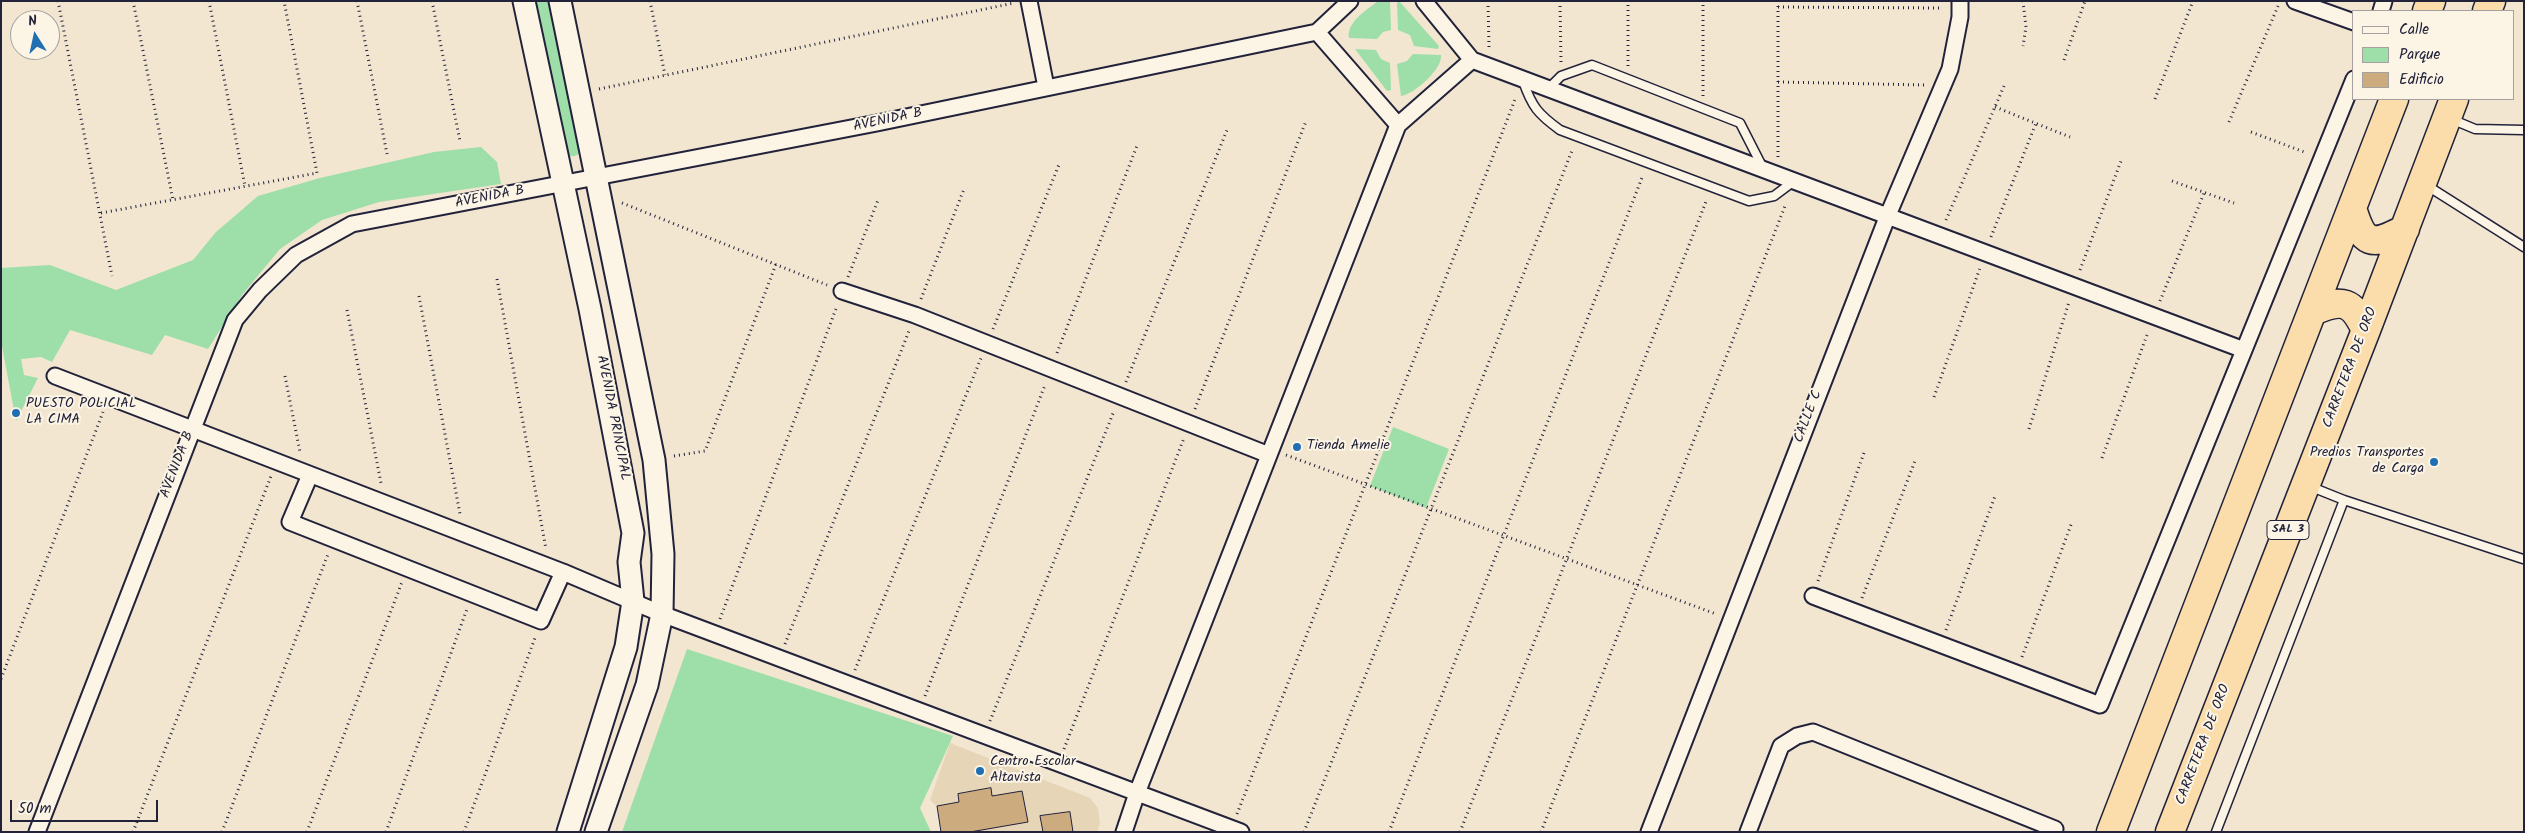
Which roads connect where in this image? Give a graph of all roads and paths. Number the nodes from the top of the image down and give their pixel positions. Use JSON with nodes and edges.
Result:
{"nodes":[{"id":1,"x":58,"y":1,"type":"edge"},
{"id":2,"x":133,"y":1,"type":"edge"},
{"id":3,"x":209,"y":1,"type":"edge"},
{"id":4,"x":284,"y":1,"type":"edge"},
{"id":5,"x":357,"y":1,"type":"edge"},
{"id":6,"x":432,"y":1,"type":"edge"},
{"id":7,"x":524,"y":1,"type":"edge"},
{"id":8,"x":560,"y":1,"type":"edge"},
{"id":9,"x":650,"y":1,"type":"edge"},
{"id":10,"x":1021,"y":1,"type":"edge"},
{"id":11,"x":1029,"y":1,"type":"edge"},
{"id":12,"x":1350,"y":1,"type":"edge"},
{"id":13,"x":1424,"y":1,"type":"edge"},
{"id":14,"x":1488,"y":1,"type":"edge"},
{"id":15,"x":1560,"y":1,"type":"edge"},
{"id":16,"x":1628,"y":1,"type":"edge"},
{"id":17,"x":1703,"y":1,"type":"edge"},
{"id":18,"x":1778,"y":1,"type":"edge"},
{"id":19,"x":2022,"y":1,"type":"edge"},
{"id":20,"x":2085,"y":1,"type":"edge"},
{"id":21,"x":2192,"y":1,"type":"edge"},
{"id":22,"x":2280,"y":1,"type":"edge"},
{"id":23,"x":2295,"y":1,"type":"edge"},
{"id":24,"x":1960,"y":5,"type":"edge"},
{"id":25,"x":1778,"y":7,"type":"junction"},
{"id":26,"x":2352,"y":21,"type":"edge"},
{"id":27,"x":1317,"y":32,"type":"junction"},
{"id":28,"x":2023,"y":46,"type":"dead end"},
{"id":29,"x":1472,"y":60,"type":"junction"},
{"id":30,"x":2064,"y":60,"type":"dead end"},
{"id":31,"x":1490,"y":67,"type":"junction"},
{"id":32,"x":665,"y":75,"type":"junction"},
{"id":33,"x":1561,"y":76,"type":"junction"},
{"id":34,"x":1523,"y":79,"type":"junction"},
{"id":35,"x":1628,"y":79,"type":"junction"},
{"id":36,"x":1778,"y":82,"type":"junction"},
{"id":37,"x":2352,"y":84,"type":"edge"},
{"id":38,"x":1943,"y":86,"type":"junction"},
{"id":39,"x":2004,"y":86,"type":"dead end"},
{"id":40,"x":1046,"y":87,"type":"junction"},
{"id":41,"x":1549,"y":88,"type":"junction"},
{"id":42,"x":579,"y":93,"type":"junction"},
{"id":43,"x":2155,"y":99,"type":"dead end"},
{"id":44,"x":2394,"y":100,"type":"edge"},
{"id":45,"x":1995,"y":107,"type":"junction"},
{"id":46,"x":2450,"y":108,"type":"edge"},
{"id":47,"x":1703,"y":109,"type":"junction"},
{"id":48,"x":1306,"y":120,"type":"dead end"},
{"id":49,"x":2229,"y":122,"type":"dead end"},
{"id":50,"x":2036,"y":123,"type":"junction"},
{"id":51,"x":1398,"y":125,"type":"junction"},
{"id":52,"x":1227,"y":130,"type":"dead end"},
{"id":53,"x":2524,"y":130,"type":"edge"},
{"id":54,"x":2251,"y":132,"type":"dead end"},
{"id":55,"x":1578,"y":137,"type":"junction"},
{"id":56,"x":2070,"y":137,"type":"dead end"},
{"id":57,"x":460,"y":141,"type":"dead end"},
{"id":58,"x":1138,"y":143,"type":"dead end"},
{"id":59,"x":387,"y":154,"type":"dead end"},
{"id":60,"x":2321,"y":159,"type":"junction"},
{"id":61,"x":2121,"y":160,"type":"dead end"},
{"id":62,"x":1060,"y":162,"type":"dead end"},
{"id":63,"x":1647,"y":162,"type":"junction"},
{"id":64,"x":1771,"y":172,"type":"junction"},
{"id":65,"x":1795,"y":181,"type":"junction"},
{"id":66,"x":2172,"y":181,"type":"dead end"},
{"id":67,"x":2422,"y":183,"type":"junction"},
{"id":68,"x":562,"y":184,"type":"junction"},
{"id":69,"x":245,"y":186,"type":"junction"},
{"id":70,"x":599,"y":186,"type":"junction"},
{"id":71,"x":1712,"y":187,"type":"junction"},
{"id":72,"x":964,"y":189,"type":"dead end"},
{"id":73,"x":2204,"y":193,"type":"junction"},
{"id":74,"x":173,"y":200,"type":"junction"},
{"id":75,"x":878,"y":200,"type":"dead end"},
{"id":76,"x":2234,"y":203,"type":"dead end"},
{"id":77,"x":2352,"y":208,"type":"junction"},
{"id":78,"x":101,"y":214,"type":"dead end"},
{"id":79,"x":1888,"y":215,"type":"junction"},
{"id":80,"x":2405,"y":229,"type":"junction"},
{"id":81,"x":1940,"y":235,"type":"junction"},
{"id":82,"x":2524,"y":247,"type":"edge"},
{"id":83,"x":1985,"y":252,"type":"junction"},
{"id":84,"x":776,"y":264,"type":"junction"},
{"id":85,"x":112,"y":276,"type":"dead end"},
{"id":86,"x":497,"y":280,"type":"dead end"},
{"id":87,"x":2074,"y":286,"type":"junction"},
{"id":88,"x":842,"y":291,"type":"junction"},
{"id":89,"x":419,"y":296,"type":"dead end"},
{"id":90,"x":347,"y":310,"type":"dead end"},
{"id":91,"x":2313,"y":311,"type":"junction"},
{"id":92,"x":915,"y":315,"type":"junction"},
{"id":93,"x":2154,"y":316,"type":"junction"},
{"id":94,"x":2366,"y":330,"type":"junction"},
{"id":95,"x":987,"y":344,"type":"junction"},
{"id":96,"x":2244,"y":350,"type":"junction"},
{"id":97,"x":1051,"y":369,"type":"junction"},
{"id":98,"x":55,"y":376,"type":"dead end"},
{"id":99,"x":285,"y":376,"type":"dead end"},
{"id":100,"x":1120,"y":396,"type":"junction"},
{"id":101,"x":109,"y":397,"type":"junction"},
{"id":102,"x":1934,"y":397,"type":"dead end"},
{"id":103,"x":1189,"y":424,"type":"junction"},
{"id":104,"x":2028,"y":429,"type":"dead end"},
{"id":105,"x":192,"y":430,"type":"junction"},
{"id":106,"x":1865,"y":450,"type":"dead end"},
{"id":107,"x":1270,"y":452,"type":"junction"},
{"id":108,"x":2102,"y":458,"type":"dead end"},
{"id":109,"x":654,"y":460,"type":"junction"},
{"id":110,"x":1915,"y":461,"type":"dead end"},
{"id":111,"x":277,"y":462,"type":"junction"},
{"id":112,"x":307,"y":473,"type":"junction"},
{"id":113,"x":1365,"y":484,"type":"junction"},
{"id":114,"x":2306,"y":484,"type":"junction"},
{"id":115,"x":1995,"y":496,"type":"dead end"},
{"id":116,"x":2344,"y":500,"type":"junction"},
{"id":117,"x":384,"y":503,"type":"junction"},
{"id":118,"x":1432,"y":508,"type":"junction"},
{"id":119,"x":2072,"y":522,"type":"dead end"},
{"id":120,"x":464,"y":534,"type":"junction"},
{"id":121,"x":1503,"y":535,"type":"junction"},
{"id":122,"x":333,"y":539,"type":"junction"},
{"id":123,"x":2523,"y":558,"type":"edge"},
{"id":124,"x":1567,"y":559,"type":"junction"},
{"id":125,"x":408,"y":568,"type":"junction"},
{"id":126,"x":556,"y":569,"type":"junction"},
{"id":127,"x":1637,"y":585,"type":"junction"},
{"id":128,"x":473,"y":594,"type":"junction"},
{"id":129,"x":1813,"y":596,"type":"joint"},
{"id":130,"x":634,"y":601,"type":"junction"},
{"id":131,"x":1857,"y":611,"type":"junction"},
{"id":132,"x":662,"y":614,"type":"junction"},
{"id":133,"x":1731,"y":620,"type":"junction"},
{"id":134,"x":541,"y":621,"type":"junction"},
{"id":135,"x":714,"y":633,"type":"junction"},
{"id":136,"x":1941,"y":644,"type":"junction"},
{"id":137,"x":780,"y":658,"type":"junction"},
{"id":138,"x":2016,"y":672,"type":"junction"},
{"id":139,"x":1,"y":679,"type":"edge"},
{"id":140,"x":850,"y":685,"type":"junction"},
{"id":141,"x":919,"y":711,"type":"junction"},
{"id":142,"x":984,"y":735,"type":"junction"},
{"id":143,"x":1058,"y":764,"type":"junction"},
{"id":144,"x":1137,"y":793,"type":"junction"},
{"id":145,"x":2055,"y":829,"type":"dead end"},
{"id":146,"x":1234,"y":831,"type":"edge"},
{"id":147,"x":37,"y":832,"type":"edge"},
{"id":148,"x":133,"y":832,"type":"edge"},
{"id":149,"x":222,"y":832,"type":"edge"},
{"id":150,"x":307,"y":832,"type":"edge"},
{"id":151,"x":386,"y":832,"type":"edge"},
{"id":152,"x":464,"y":832,"type":"edge"},
{"id":153,"x":568,"y":832,"type":"edge"},
{"id":154,"x":596,"y":832,"type":"edge"},
{"id":155,"x":1124,"y":832,"type":"edge"},
{"id":156,"x":1304,"y":832,"type":"edge"},
{"id":157,"x":1389,"y":832,"type":"edge"},
{"id":158,"x":1460,"y":832,"type":"edge"},
{"id":159,"x":1541,"y":832,"type":"edge"},
{"id":160,"x":1649,"y":832,"type":"edge"},
{"id":161,"x":1748,"y":832,"type":"edge"},
{"id":162,"x":2111,"y":832,"type":"edge"},
{"id":163,"x":2170,"y":832,"type":"edge"},
{"id":164,"x":2216,"y":832,"type":"edge"}],
"edges":[{"from":1,"to":85,"type":"path"},
{"from":2,"to":74,"type":"path"},
{"from":3,"to":69,"type":"path"},
{"from":4,"to":69,"type":"path"},
{"from":5,"to":59,"type":"path"},
{"from":6,"to":57,"type":"path"},
{"from":7,"to":68,"type":"street","name":"AVENIDA PRINCIPAL"},
{"from":8,"to":42,"type":"street"},
{"from":9,"to":32,"type":"path"},
{"from":10,"to":32,"type":"path"},
{"from":11,"to":40,"type":"street"},
{"from":12,"to":27,"type":"street"},
{"from":13,"to":29,"type":"street"},
{"from":14,"to":31,"type":"path"},
{"from":15,"to":33,"type":"path"},
{"from":16,"to":35,"type":"path"},
{"from":17,"to":47,"type":"path"},
{"from":18,"to":25,"type":"path"},
{"from":19,"to":28,"type":"path"},
{"from":20,"to":30,"type":"path"},
{"from":21,"to":43,"type":"path"},
{"from":22,"to":49,"type":"path"},
{"from":23,"to":26,"type":"street"},
{"from":24,"to":25,"type":"path"},
{"from":24,"to":38,"type":"street","name":"CALLE C"},
{"from":25,"to":36,"type":"path"},
{"from":27,"to":40,"type":"street","name":"AVENIDA B"},
{"from":27,"to":51,"type":"street"},
{"from":29,"to":31,"type":"street"},
{"from":29,"to":51,"type":"street"},
{"from":31,"to":34,"type":"street"},
{"from":32,"to":42,"type":"path"},
{"from":33,"to":35,"type":"lane"},
{"from":33,"to":41,"type":"lane"},
{"from":34,"to":41,"type":"street"},
{"from":34,"to":55,"type":"lane"},
{"from":34,"to":113,"type":"path"},
{"from":35,"to":47,"type":"lane"},
{"from":36,"to":38,"type":"path"},
{"from":36,"to":64,"type":"path"},
{"from":37,"to":60,"type":"street"},
{"from":38,"to":79,"type":"street","name":"CALLE C"},
{"from":39,"to":45,"type":"path"},
{"from":40,"to":70,"type":"street","name":"AVENIDA B"},
{"from":41,"to":64,"type":"street"},
{"from":42,"to":70,"type":"street"},
{"from":44,"to":77,"type":"highway"},
{"from":45,"to":50,"type":"path"},
{"from":45,"to":81,"type":"path"},
{"from":46,"to":53,"type":"lane"},
{"from":46,"to":67,"type":"highway","name":"CARRETERA DE ORO","number":"SAL 3"},
{"from":47,"to":64,"type":"lane"},
{"from":48,"to":103,"type":"path"},
{"from":50,"to":56,"type":"path"},
{"from":50,"to":83,"type":"path"},
{"from":51,"to":107,"type":"street"},
{"from":52,"to":100,"type":"path"},
{"from":54,"to":60,"type":"path"},
{"from":55,"to":63,"type":"lane"},
{"from":55,"to":118,"type":"path"},
{"from":58,"to":97,"type":"path"},
{"from":60,"to":96,"type":"street"},
{"from":61,"to":87,"type":"path"},
{"from":62,"to":95,"type":"path"},
{"from":63,"to":71,"type":"lane"},
{"from":63,"to":121,"type":"path"},
{"from":64,"to":65,"type":"street"},
{"from":65,"to":71,"type":"lane"},
{"from":65,"to":79,"type":"street"},
{"from":65,"to":127,"type":"path"},
{"from":66,"to":73,"type":"path"},
{"from":67,"to":80,"type":"highway","name":"CARRETERA DE ORO","number":"SAL 3"},
{"from":67,"to":82,"type":"lane"},
{"from":68,"to":70,"type":"street","name":"AVENIDA B"},
{"from":68,"to":105,"type":"street","name":"AVENIDA B"},
{"from":68,"to":130,"type":"street","name":"AVENIDA PRINCIPAL"},
{"from":69,"to":74,"type":"path"},
{"from":70,"to":84,"type":"path"},
{"from":70,"to":109,"type":"street"},
{"from":71,"to":124,"type":"path"},
{"from":72,"to":92,"type":"path"},
{"from":73,"to":76,"type":"path"},
{"from":73,"to":93,"type":"path"},
{"from":74,"to":78,"type":"path"},
{"from":75,"to":88,"type":"path"},
{"from":77,"to":80,"type":"highway"},
{"from":77,"to":91,"type":"highway"},
{"from":79,"to":81,"type":"street"},
{"from":79,"to":133,"type":"street","name":"CALLE C"},
{"from":80,"to":94,"type":"highway","name":"CARRETERA DE ORO","number":"SAL 3"},
{"from":81,"to":83,"type":"street"},
{"from":83,"to":87,"type":"street"},
{"from":83,"to":102,"type":"path"},
{"from":84,"to":88,"type":"path"},
{"from":84,"to":109,"type":"path"},
{"from":86,"to":126,"type":"path"},
{"from":87,"to":93,"type":"street"},
{"from":87,"to":104,"type":"path"},
{"from":88,"to":92,"type":"street"},
{"from":88,"to":135,"type":"path"},
{"from":89,"to":120,"type":"path"},
{"from":90,"to":117,"type":"path"},
{"from":91,"to":94,"type":"highway"},
{"from":91,"to":162,"type":"highway"},
{"from":92,"to":95,"type":"street"},
{"from":92,"to":137,"type":"path"},
{"from":93,"to":96,"type":"street"},
{"from":93,"to":108,"type":"path"},
{"from":94,"to":114,"type":"highway","name":"CARRETERA DE ORO","number":"SAL 3"},
{"from":95,"to":97,"type":"street"},
{"from":95,"to":140,"type":"path"},
{"from":96,"to":138,"type":"street"},
{"from":97,"to":100,"type":"street"},
{"from":97,"to":141,"type":"path"},
{"from":98,"to":101,"type":"street"},
{"from":99,"to":112,"type":"path"},
{"from":100,"to":103,"type":"street"},
{"from":100,"to":142,"type":"path"},
{"from":101,"to":105,"type":"street"},
{"from":101,"to":139,"type":"path"},
{"from":103,"to":107,"type":"street"},
{"from":103,"to":143,"type":"path"},
{"from":105,"to":111,"type":"street"},
{"from":105,"to":147,"type":"street","name":"AVENIDA B"},
{"from":106,"to":129,"type":"path"},
{"from":107,"to":113,"type":"path"},
{"from":107,"to":144,"type":"street"},
{"from":109,"to":132,"type":"street"},
{"from":110,"to":131,"type":"path"},
{"from":111,"to":112,"type":"street"},
{"from":111,"to":148,"type":"path"},
{"from":112,"to":117,"type":"street"},
{"from":112,"to":122,"type":"street"},
{"from":113,"to":118,"type":"path"},
{"from":113,"to":146,"type":"path"},
{"from":114,"to":116,"type":"lane"},
{"from":114,"to":163,"type":"highway","name":"CARRETERA DE ORO","number":"SAL 3"},
{"from":115,"to":136,"type":"path"},
{"from":116,"to":123,"type":"lane"},
{"from":116,"to":164,"type":"lane"},
{"from":117,"to":120,"type":"street"},
{"from":118,"to":121,"type":"path"},
{"from":118,"to":156,"type":"path"},
{"from":119,"to":138,"type":"path"},
{"from":120,"to":126,"type":"street"},
{"from":121,"to":124,"type":"path"},
{"from":121,"to":157,"type":"path"},
{"from":122,"to":125,"type":"street"},
{"from":122,"to":149,"type":"path"},
{"from":124,"to":127,"type":"path"},
{"from":124,"to":158,"type":"path"},
{"from":125,"to":128,"type":"street"},
{"from":125,"to":150,"type":"path"},
{"from":126,"to":130,"type":"street"},
{"from":126,"to":134,"type":"street"},
{"from":127,"to":133,"type":"path"},
{"from":127,"to":159,"type":"path"},
{"from":128,"to":134,"type":"street"},
{"from":128,"to":151,"type":"path"},
{"from":129,"to":131,"type":"street"},
{"from":130,"to":132,"type":"street"},
{"from":130,"to":153,"type":"street","name":"AVENIDA PRINCIPAL"},
{"from":131,"to":136,"type":"street"},
{"from":132,"to":135,"type":"street"},
{"from":132,"to":154,"type":"street"},
{"from":133,"to":160,"type":"street","name":"CALLE C"},
{"from":134,"to":152,"type":"path"},
{"from":135,"to":137,"type":"street"},
{"from":136,"to":138,"type":"street"},
{"from":137,"to":140,"type":"street"},
{"from":140,"to":141,"type":"street"},
{"from":141,"to":142,"type":"street"},
{"from":142,"to":143,"type":"street"},
{"from":143,"to":144,"type":"street"},
{"from":144,"to":146,"type":"street"},
{"from":144,"to":155,"type":"street"},
{"from":145,"to":161,"type":"street"}]}
